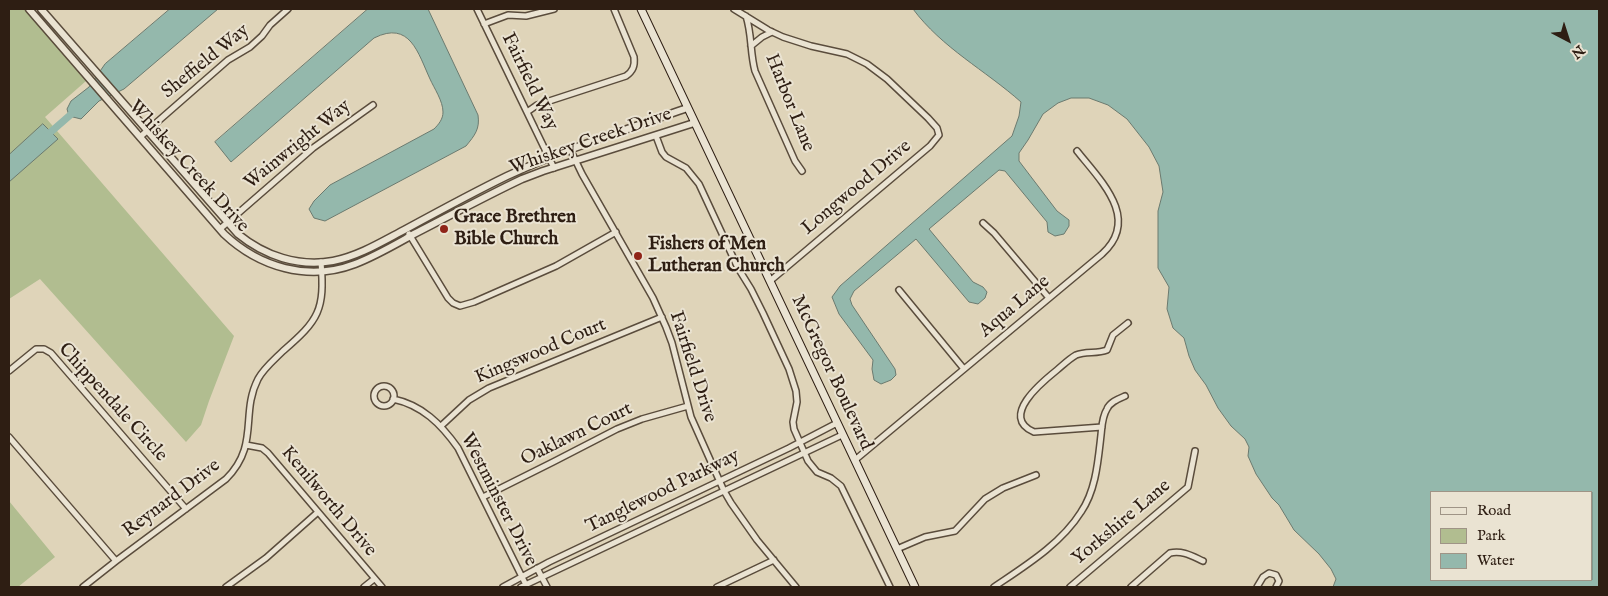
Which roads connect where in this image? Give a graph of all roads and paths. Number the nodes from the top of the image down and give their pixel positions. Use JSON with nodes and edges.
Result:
{"nodes":[{"id":1,"x":29,"y":9,"type":"edge"},
{"id":2,"x":41,"y":9,"type":"edge"},
{"id":3,"x":288,"y":9,"type":"edge"},
{"id":4,"x":477,"y":9,"type":"edge"},
{"id":5,"x":554,"y":9,"type":"edge"},
{"id":6,"x":614,"y":9,"type":"edge"},
{"id":7,"x":642,"y":9,"type":"edge"},
{"id":8,"x":734,"y":9,"type":"edge"},
{"id":9,"x":746,"y":16,"type":"junction"},
{"id":10,"x":484,"y":24,"type":"junction"},
{"id":11,"x":772,"y":32,"type":"junction"},
{"id":12,"x":751,"y":46,"type":"junction"},
{"id":13,"x":373,"y":105,"type":"dead end"},
{"id":14,"x":687,"y":108,"type":"junction"},
{"id":15,"x":527,"y":112,"type":"junction"},
{"id":16,"x":694,"y":123,"type":"junction"},
{"id":17,"x":147,"y":131,"type":"junction"},
{"id":18,"x":656,"y":136,"type":"junction"},
{"id":19,"x":140,"y":137,"type":"junction"},
{"id":20,"x":570,"y":149,"type":"junction"},
{"id":21,"x":1077,"y":151,"type":"dead end"},
{"id":22,"x":549,"y":158,"type":"junction"},
{"id":23,"x":575,"y":161,"type":"junction"},
{"id":24,"x":554,"y":168,"type":"junction"},
{"id":25,"x":802,"y":171,"type":"dead end"},
{"id":26,"x":226,"y":223,"type":"junction"},
{"id":27,"x":983,"y":223,"type":"dead end"},
{"id":28,"x":406,"y":228,"type":"junction"},
{"id":29,"x":220,"y":229,"type":"junction"},
{"id":30,"x":616,"y":232,"type":"junction"},
{"id":31,"x":410,"y":236,"type":"junction"},
{"id":32,"x":321,"y":262,"type":"junction"},
{"id":33,"x":322,"y":272,"type":"junction"},
{"id":34,"x":770,"y":281,"type":"junction"},
{"id":35,"x":899,"y":290,"type":"dead end"},
{"id":36,"x":1049,"y":298,"type":"junction"},
{"id":37,"x":662,"y":317,"type":"junction"},
{"id":38,"x":1128,"y":323,"type":"dead end"},
{"id":39,"x":964,"y":369,"type":"junction"},
{"id":40,"x":9,"y":371,"type":"edge"},
{"id":41,"x":1125,"y":396,"type":"dead end"},
{"id":42,"x":393,"y":399,"type":"dead end"},
{"id":43,"x":688,"y":406,"type":"junction"},
{"id":44,"x":836,"y":423,"type":"junction"},
{"id":45,"x":441,"y":426,"type":"junction"},
{"id":46,"x":1102,"y":426,"type":"junction"},
{"id":47,"x":842,"y":435,"type":"junction"},
{"id":48,"x":9,"y":437,"type":"edge"},
{"id":49,"x":799,"y":443,"type":"junction"},
{"id":50,"x":246,"y":445,"type":"junction"},
{"id":51,"x":1196,"y":451,"type":"dead end"},
{"id":52,"x":804,"y":452,"type":"junction"},
{"id":53,"x":855,"y":460,"type":"junction"},
{"id":54,"x":1036,"y":475,"type":"dead end"},
{"id":55,"x":719,"y":481,"type":"junction"},
{"id":56,"x":724,"y":491,"type":"junction"},
{"id":57,"x":482,"y":497,"type":"junction"},
{"id":58,"x":186,"y":509,"type":"junction"},
{"id":59,"x":318,"y":512,"type":"junction"},
{"id":60,"x":897,"y":549,"type":"junction"},
{"id":61,"x":116,"y":560,"type":"junction"},
{"id":62,"x":774,"y":560,"type":"junction"},
{"id":63,"x":1203,"y":561,"type":"dead end"},
{"id":64,"x":537,"y":568,"type":"junction"},
{"id":65,"x":521,"y":577,"type":"junction"},
{"id":66,"x":541,"y":577,"type":"junction"},
{"id":67,"x":374,"y":578,"type":"junction"},
{"id":68,"x":523,"y":586,"type":"edge"},
{"id":69,"x":83,"y":587,"type":"edge"},
{"id":70,"x":226,"y":587,"type":"edge"},
{"id":71,"x":364,"y":587,"type":"edge"},
{"id":72,"x":382,"y":587,"type":"edge"},
{"id":73,"x":502,"y":587,"type":"edge"},
{"id":74,"x":547,"y":587,"type":"edge"},
{"id":75,"x":717,"y":587,"type":"edge"},
{"id":76,"x":796,"y":587,"type":"edge"},
{"id":77,"x":890,"y":587,"type":"edge"},
{"id":78,"x":915,"y":587,"type":"edge"},
{"id":79,"x":994,"y":587,"type":"edge"},
{"id":80,"x":1070,"y":587,"type":"edge"},
{"id":81,"x":1131,"y":587,"type":"edge"},
{"id":82,"x":1257,"y":587,"type":"edge"},
{"id":83,"x":1276,"y":587,"type":"edge"}],
"edges":[{"from":1,"to":19,"type":"street","name":"Whiskey Creek Drive"},
{"from":2,"to":17,"type":"street","name":"Whiskey Creek Drive"},
{"from":3,"to":17,"type":"street","name":"Sheffield Way"},
{"from":4,"to":10,"type":"street","name":"Fairfield Way"},
{"from":5,"to":10,"type":"street"},
{"from":6,"to":15,"type":"street"},
{"from":7,"to":14,"type":"main road","name":"McGregor Boulevard"},
{"from":8,"to":9,"type":"street"},
{"from":9,"to":11,"type":"street"},
{"from":9,"to":12,"type":"street","name":"Harbor Lane"},
{"from":10,"to":15,"type":"street","name":"Fairfield Way"},
{"from":11,"to":12,"type":"street","name":"Harbor Lane"},
{"from":11,"to":34,"type":"street","name":"Longwood Drive"},
{"from":12,"to":25,"type":"street","name":"Harbor Lane"},
{"from":13,"to":26,"type":"street","name":"Wainwright Way"},
{"from":14,"to":16,"type":"main road","name":"McGregor Boulevard"},
{"from":14,"to":20,"type":"street","name":"Whiskey Creek Drive"},
{"from":15,"to":22,"type":"street","name":"Fairfield Way"},
{"from":16,"to":18,"type":"street","name":"Whiskey Creek Drive"},
{"from":16,"to":34,"type":"main road","name":"McGregor Boulevard"},
{"from":17,"to":19,"type":"street","name":"Sheffield Way"},
{"from":17,"to":26,"type":"street","name":"Whiskey Creek Drive"},
{"from":18,"to":23,"type":"street","name":"Whiskey Creek Drive"},
{"from":18,"to":49,"type":"street"},
{"from":19,"to":29,"type":"street","name":"Whiskey Creek Drive"},
{"from":20,"to":22,"type":"street","name":"Whiskey Creek Drive"},
{"from":20,"to":23,"type":"street","name":"Fairfield Drive"},
{"from":21,"to":36,"type":"street","name":"Aqua Lane"},
{"from":22,"to":24,"type":"street","name":"Fairfield Way"},
{"from":22,"to":28,"type":"street","name":"Whiskey Creek Drive"},
{"from":23,"to":24,"type":"street","name":"Whiskey Creek Drive"},
{"from":23,"to":30,"type":"street","name":"Fairfield Drive"},
{"from":24,"to":31,"type":"street","name":"Whiskey Creek Drive"},
{"from":26,"to":29,"type":"street","name":"Wainwright Way"},
{"from":26,"to":32,"type":"street","name":"Whiskey Creek Drive"},
{"from":27,"to":36,"type":"street"},
{"from":28,"to":31,"type":"street"},
{"from":28,"to":32,"type":"street","name":"Whiskey Creek Drive"},
{"from":29,"to":33,"type":"street","name":"Whiskey Creek Drive"},
{"from":30,"to":31,"type":"street"},
{"from":30,"to":37,"type":"street","name":"Fairfield Drive"},
{"from":31,"to":33,"type":"street","name":"Whiskey Creek Drive"},
{"from":32,"to":33,"type":"street","name":"Reynard Drive"},
{"from":33,"to":50,"type":"street","name":"Reynard Drive"},
{"from":34,"to":44,"type":"main road","name":"McGregor Boulevard"},
{"from":35,"to":39,"type":"street"},
{"from":36,"to":39,"type":"street","name":"Aqua Lane"},
{"from":37,"to":43,"type":"street","name":"Fairfield Drive"},
{"from":37,"to":45,"type":"street","name":"Kingswood Court"},
{"from":38,"to":46,"type":"street"},
{"from":39,"to":53,"type":"street","name":"Aqua Lane"},
{"from":40,"to":58,"type":"street","name":"Chippendale Circle"},
{"from":41,"to":46,"type":"street"},
{"from":42,"to":45,"type":"street","name":"Westminster Drive"},
{"from":43,"to":55,"type":"street","name":"Fairfield Drive"},
{"from":43,"to":57,"type":"street","name":"Oaklawn Court"},
{"from":44,"to":47,"type":"main road","name":"McGregor Boulevard"},
{"from":44,"to":49,"type":"street","name":"Tanglewood Parkway"},
{"from":45,"to":57,"type":"street","name":"Westminster Drive"},
{"from":46,"to":79,"type":"street"},
{"from":47,"to":52,"type":"street","name":"Tanglewood Parkway"},
{"from":47,"to":53,"type":"main road","name":"McGregor Boulevard"},
{"from":48,"to":61,"type":"street"},
{"from":49,"to":52,"type":"street"},
{"from":49,"to":55,"type":"street","name":"Tanglewood Parkway"},
{"from":50,"to":58,"type":"street","name":"Reynard Drive"},
{"from":50,"to":59,"type":"street","name":"Kenilworth Drive"},
{"from":51,"to":80,"type":"street","name":"Yorkshire Lane"},
{"from":52,"to":56,"type":"street","name":"Tanglewood Parkway"},
{"from":52,"to":77,"type":"street"},
{"from":53,"to":60,"type":"main road","name":"McGregor Boulevard"},
{"from":54,"to":60,"type":"street"},
{"from":55,"to":56,"type":"street","name":"Fairfield Drive"},
{"from":55,"to":64,"type":"street","name":"Tanglewood Parkway"},
{"from":56,"to":62,"type":"street","name":"Fairfield Drive"},
{"from":56,"to":66,"type":"street","name":"Tanglewood Parkway"},
{"from":57,"to":65,"type":"street","name":"Westminster Drive"},
{"from":58,"to":61,"type":"street","name":"Reynard Drive"},
{"from":59,"to":67,"type":"street","name":"Kenilworth Drive"},
{"from":59,"to":70,"type":"street"},
{"from":60,"to":78,"type":"main road","name":"McGregor Boulevard"},
{"from":61,"to":69,"type":"street","name":"Reynard Drive"},
{"from":62,"to":75,"type":"street"},
{"from":62,"to":76,"type":"street","name":"Fairfield Drive"},
{"from":63,"to":81,"type":"street"},
{"from":64,"to":65,"type":"street","name":"Tanglewood Parkway"},
{"from":64,"to":66,"type":"street","name":"Westminster Drive"},
{"from":65,"to":68,"type":"street","name":"Westminster Drive"},
{"from":65,"to":73,"type":"street","name":"Tanglewood Parkway"},
{"from":66,"to":68,"type":"street","name":"Tanglewood Parkway"},
{"from":66,"to":74,"type":"street","name":"Westminster Drive"},
{"from":67,"to":71,"type":"street"},
{"from":67,"to":72,"type":"street","name":"Kenilworth Drive"},
{"from":82,"to":83,"type":"street"}]}
